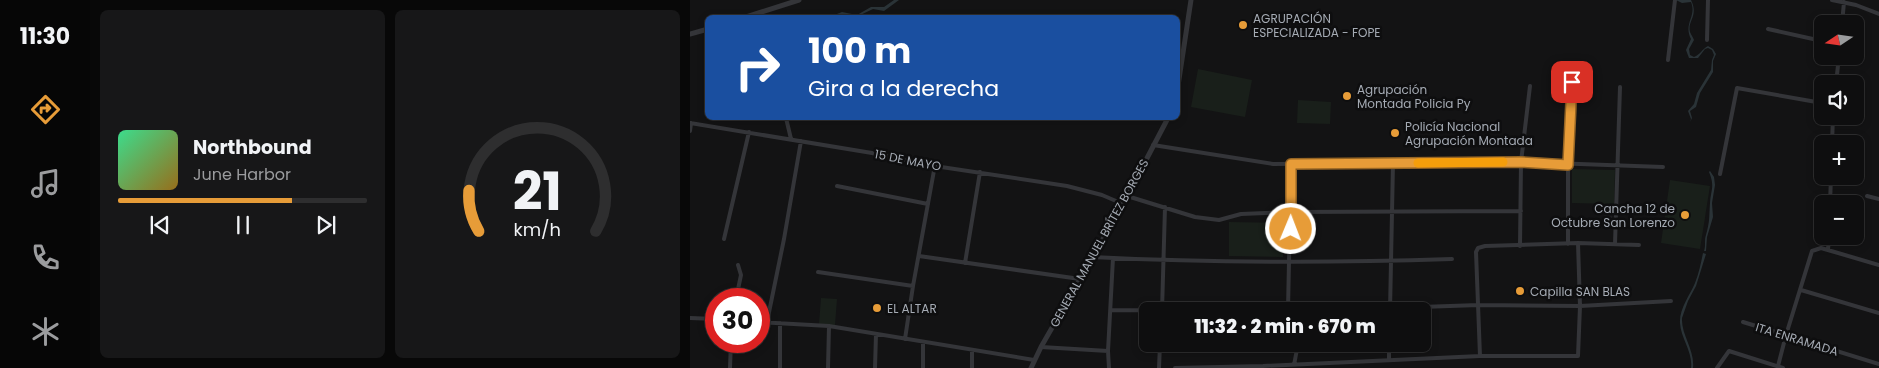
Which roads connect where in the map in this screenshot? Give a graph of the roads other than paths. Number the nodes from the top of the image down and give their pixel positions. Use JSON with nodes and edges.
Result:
{"nodes":[{"id":1,"x":799,"y":0,"type":"edge"},
{"id":2,"x":1191,"y":0,"type":"edge"},
{"id":3,"x":1708,"y":0,"type":"edge"},
{"id":4,"x":1832,"y":0,"type":"edge"},
{"id":5,"x":1674,"y":1,"type":"edge"},
{"id":6,"x":1844,"y":2,"type":"junction"},
{"id":7,"x":1879,"y":14,"type":"edge"},
{"id":8,"x":763,"y":15,"type":"edge"},
{"id":9,"x":1843,"y":15,"type":"edge"},
{"id":10,"x":1768,"y":29,"type":"dead end"},
{"id":11,"x":705,"y":30,"type":"edge"},
{"id":12,"x":690,"y":34,"type":"edge"},
{"id":13,"x":1814,"y":39,"type":"edge"},
{"id":14,"x":1707,"y":40,"type":"dead end"},
{"id":15,"x":1668,"y":60,"type":"dead end"},
{"id":16,"x":1180,"y":73,"type":"edge"},
{"id":17,"x":1572,"y":82,"type":"dead end"},
{"id":18,"x":1530,"y":86,"type":"dead end"},
{"id":19,"x":1620,"y":87,"type":"dead end"},
{"id":20,"x":1814,"y":101,"type":"edge"},
{"id":21,"x":786,"y":120,"type":"edge"},
{"id":22,"x":1167,"y":120,"type":"edge"},
{"id":23,"x":691,"y":123,"type":"edge"},
{"id":24,"x":690,"y":131,"type":"edge"},
{"id":25,"x":749,"y":132,"type":"junction"},
{"id":26,"x":790,"y":138,"type":"junction"},
{"id":27,"x":801,"y":140,"type":"junction"},
{"id":28,"x":1153,"y":145,"type":"junction"},
{"id":29,"x":1521,"y":162,"type":"junction"},
{"id":30,"x":1393,"y":163,"type":"junction"},
{"id":31,"x":1291,"y":164,"type":"junction"},
{"id":32,"x":934,"y":165,"type":"junction"},
{"id":33,"x":1568,"y":165,"type":"junction"},
{"id":34,"x":1618,"y":166,"type":"junction"},
{"id":35,"x":1663,"y":168,"type":"dead end"},
{"id":36,"x":980,"y":172,"type":"junction"},
{"id":37,"x":1720,"y":174,"type":"dead end"},
{"id":38,"x":837,"y":186,"type":"dead end"},
{"id":39,"x":1127,"y":196,"type":"junction"},
{"id":40,"x":1867,"y":196,"type":"dead end"},
{"id":41,"x":1879,"y":199,"type":"edge"},
{"id":42,"x":928,"y":204,"type":"junction"},
{"id":43,"x":1123,"y":204,"type":"junction"},
{"id":44,"x":1165,"y":207,"type":"junction"},
{"id":45,"x":1520,"y":211,"type":"junction"},
{"id":46,"x":1291,"y":212,"type":"junction"},
{"id":47,"x":1392,"y":212,"type":"junction"},
{"id":48,"x":724,"y":240,"type":"dead end"},
{"id":49,"x":1578,"y":243,"type":"junction"},
{"id":50,"x":1568,"y":244,"type":"junction"},
{"id":51,"x":1615,"y":244,"type":"junction"},
{"id":52,"x":1639,"y":245,"type":"dead end"},
{"id":53,"x":1828,"y":245,"type":"edge"},
{"id":54,"x":1520,"y":246,"type":"junction"},
{"id":55,"x":1828,"y":250,"type":"junction"},
{"id":56,"x":919,"y":256,"type":"junction"},
{"id":57,"x":1092,"y":257,"type":"junction"},
{"id":58,"x":1113,"y":258,"type":"junction"},
{"id":59,"x":1452,"y":259,"type":"dead end"},
{"id":60,"x":1164,"y":261,"type":"junction"},
{"id":61,"x":1391,"y":261,"type":"junction"},
{"id":62,"x":964,"y":262,"type":"junction"},
{"id":63,"x":1289,"y":263,"type":"junction"},
{"id":64,"x":738,"y":265,"type":"dead end"},
{"id":65,"x":1879,"y":265,"type":"edge"},
{"id":66,"x":818,"y":272,"type":"dead end"},
{"id":67,"x":1080,"y":279,"type":"junction"},
{"id":68,"x":913,"y":286,"type":"junction"},
{"id":69,"x":739,"y":288,"type":"edge"},
{"id":70,"x":1801,"y":290,"type":"junction"},
{"id":71,"x":1671,"y":301,"type":"dead end"},
{"id":72,"x":1162,"y":302,"type":"edge"},
{"id":73,"x":1288,"y":302,"type":"edge"},
{"id":74,"x":1390,"y":302,"type":"edge"},
{"id":75,"x":1479,"y":305,"type":"junction"},
{"id":76,"x":1580,"y":306,"type":"junction"},
{"id":77,"x":770,"y":307,"type":"edge"},
{"id":78,"x":1431,"y":307,"type":"edge"},
{"id":79,"x":1110,"y":310,"type":"junction"},
{"id":80,"x":1139,"y":311,"type":"edge"},
{"id":81,"x":1879,"y":313,"type":"edge"},
{"id":82,"x":690,"y":318,"type":"edge"},
{"id":83,"x":705,"y":319,"type":"edge"},
{"id":84,"x":770,"y":322,"type":"edge"},
{"id":85,"x":1743,"y":322,"type":"dead end"},
{"id":86,"x":780,"y":323,"type":"junction"},
{"id":87,"x":829,"y":326,"type":"junction"},
{"id":88,"x":876,"y":334,"type":"junction"},
{"id":89,"x":1786,"y":335,"type":"junction"},
{"id":90,"x":906,"y":339,"type":"junction"},
{"id":91,"x":923,"y":342,"type":"junction"},
{"id":92,"x":1041,"y":346,"type":"junction"},
{"id":93,"x":972,"y":350,"type":"junction"},
{"id":94,"x":1108,"y":351,"type":"junction"},
{"id":95,"x":1160,"y":352,"type":"edge"},
{"id":96,"x":1296,"y":352,"type":"edge"},
{"id":97,"x":1389,"y":352,"type":"edge"},
{"id":98,"x":731,"y":353,"type":"edge"},
{"id":99,"x":1480,"y":356,"type":"junction"},
{"id":100,"x":1034,"y":360,"type":"junction"},
{"id":101,"x":1389,"y":360,"type":"junction"},
{"id":102,"x":1879,"y":364,"type":"edge"},
{"id":103,"x":1294,"y":365,"type":"junction"},
{"id":104,"x":1263,"y":367,"type":"edge"},
{"id":105,"x":1781,"y":367,"type":"edge"},
{"id":106,"x":730,"y":368,"type":"edge"},
{"id":107,"x":780,"y":368,"type":"edge"},
{"id":108,"x":828,"y":368,"type":"edge"},
{"id":109,"x":875,"y":368,"type":"edge"},
{"id":110,"x":923,"y":368,"type":"edge"},
{"id":111,"x":972,"y":368,"type":"edge"},
{"id":112,"x":1031,"y":368,"type":"edge"},
{"id":113,"x":1109,"y":368,"type":"edge"},
{"id":114,"x":1159,"y":368,"type":"edge"},
{"id":115,"x":1175,"y":368,"type":"edge"},
{"id":116,"x":1717,"y":368,"type":"edge"}],
"edges":[{"from":1,"to":8,"type":"street"},
{"from":2,"to":16,"type":"street"},
{"from":3,"to":14,"type":"street"},
{"from":4,"to":6,"type":"street"},
{"from":5,"to":15,"type":"street"},
{"from":6,"to":7,"type":"street"},
{"from":6,"to":9,"type":"street"},
{"from":10,"to":13,"type":"street"},
{"from":11,"to":12,"type":"street"},
{"from":17,"to":33,"type":"street"},
{"from":18,"to":29,"type":"street"},
{"from":19,"to":34,"type":"street"},
{"from":20,"to":37,"type":"street"},
{"from":21,"to":26,"type":"street"},
{"from":22,"to":28,"type":"street","name":"GENERAL MANUEL BRÍTEZ BORGES"},
{"from":23,"to":24,"type":"street"},
{"from":23,"to":25,"type":"street","name":"15 DE MAYO"},
{"from":25,"to":26,"type":"street","name":"15 DE MAYO"},
{"from":25,"to":48,"type":"street"},
{"from":26,"to":27,"type":"street","name":"15 DE MAYO"},
{"from":27,"to":32,"type":"street","name":"15 DE MAYO"},
{"from":27,"to":77,"type":"street"},
{"from":28,"to":31,"type":"street"},
{"from":28,"to":39,"type":"street","name":"GENERAL MANUEL BRÍTEZ BORGES"},
{"from":29,"to":30,"type":"street"},
{"from":29,"to":33,"type":"street"},
{"from":29,"to":45,"type":"street"},
{"from":30,"to":31,"type":"street"},
{"from":30,"to":47,"type":"street"},
{"from":31,"to":46,"type":"street"},
{"from":32,"to":36,"type":"street","name":"15 DE MAYO"},
{"from":32,"to":42,"type":"street"},
{"from":33,"to":34,"type":"street"},
{"from":33,"to":50,"type":"street"},
{"from":34,"to":35,"type":"street"},
{"from":34,"to":51,"type":"street"},
{"from":36,"to":43,"type":"street","name":"15 DE MAYO"},
{"from":36,"to":62,"type":"street"},
{"from":38,"to":42,"type":"street"},
{"from":39,"to":43,"type":"street","name":"GENERAL MANUEL BRÍTEZ BORGES"},
{"from":39,"to":44,"type":"street"},
{"from":40,"to":41,"type":"street"},
{"from":42,"to":56,"type":"street"},
{"from":43,"to":57,"type":"street","name":"GENERAL MANUEL BRÍTEZ BORGES"},
{"from":44,"to":46,"type":"street"},
{"from":44,"to":60,"type":"street"},
{"from":45,"to":47,"type":"street"},
{"from":45,"to":54,"type":"street"},
{"from":46,"to":47,"type":"street"},
{"from":46,"to":63,"type":"street"},
{"from":47,"to":61,"type":"street"},
{"from":49,"to":50,"type":"street"},
{"from":49,"to":51,"type":"street"},
{"from":49,"to":76,"type":"street"},
{"from":50,"to":54,"type":"street"},
{"from":51,"to":52,"type":"street"},
{"from":53,"to":55,"type":"street"},
{"from":54,"to":75,"type":"street"},
{"from":55,"to":65,"type":"street"},
{"from":55,"to":70,"type":"street"},
{"from":56,"to":62,"type":"street"},
{"from":56,"to":68,"type":"street"},
{"from":57,"to":58,"type":"street"},
{"from":57,"to":67,"type":"street","name":"GENERAL MANUEL BRÍTEZ BORGES"},
{"from":58,"to":60,"type":"street"},
{"from":58,"to":79,"type":"street"},
{"from":59,"to":61,"type":"street"},
{"from":60,"to":63,"type":"street"},
{"from":60,"to":72,"type":"street"},
{"from":61,"to":63,"type":"street"},
{"from":61,"to":74,"type":"street"},
{"from":62,"to":67,"type":"street"},
{"from":63,"to":73,"type":"street"},
{"from":64,"to":69,"type":"street"},
{"from":66,"to":68,"type":"street"},
{"from":67,"to":92,"type":"street","name":"GENERAL MANUEL BRÍTEZ BORGES"},
{"from":68,"to":90,"type":"street"},
{"from":70,"to":81,"type":"street"},
{"from":70,"to":89,"type":"street"},
{"from":71,"to":76,"type":"street"},
{"from":75,"to":76,"type":"street"},
{"from":75,"to":78,"type":"street"},
{"from":75,"to":99,"type":"street"},
{"from":76,"to":99,"type":"street"},
{"from":79,"to":80,"type":"street"},
{"from":79,"to":94,"type":"street"},
{"from":82,"to":83,"type":"street"},
{"from":84,"to":86,"type":"street"},
{"from":85,"to":89,"type":"street","name":"ITA ENRAMADA"},
{"from":86,"to":87,"type":"street"},
{"from":86,"to":107,"type":"street"},
{"from":87,"to":88,"type":"street"},
{"from":87,"to":108,"type":"street"},
{"from":88,"to":90,"type":"street"},
{"from":88,"to":109,"type":"street"},
{"from":89,"to":102,"type":"street","name":"ITA ENRAMADA"},
{"from":89,"to":105,"type":"street"},
{"from":90,"to":91,"type":"street"},
{"from":91,"to":93,"type":"street"},
{"from":91,"to":110,"type":"street"},
{"from":92,"to":94,"type":"street"},
{"from":92,"to":100,"type":"street","name":"GENERAL MANUEL BRÍTEZ BORGES"},
{"from":93,"to":100,"type":"street"},
{"from":93,"to":111,"type":"street"},
{"from":94,"to":113,"type":"street"},
{"from":95,"to":114,"type":"street"},
{"from":96,"to":103,"type":"street"},
{"from":97,"to":101,"type":"street"},
{"from":98,"to":106,"type":"street"},
{"from":99,"to":101,"type":"street"},
{"from":100,"to":112,"type":"street","name":"GENERAL MANUEL BRÍTEZ BORGES"},
{"from":101,"to":103,"type":"street"},
{"from":103,"to":104,"type":"street"},
{"from":104,"to":115,"type":"street"},
{"from":105,"to":116,"type":"street"}]}
